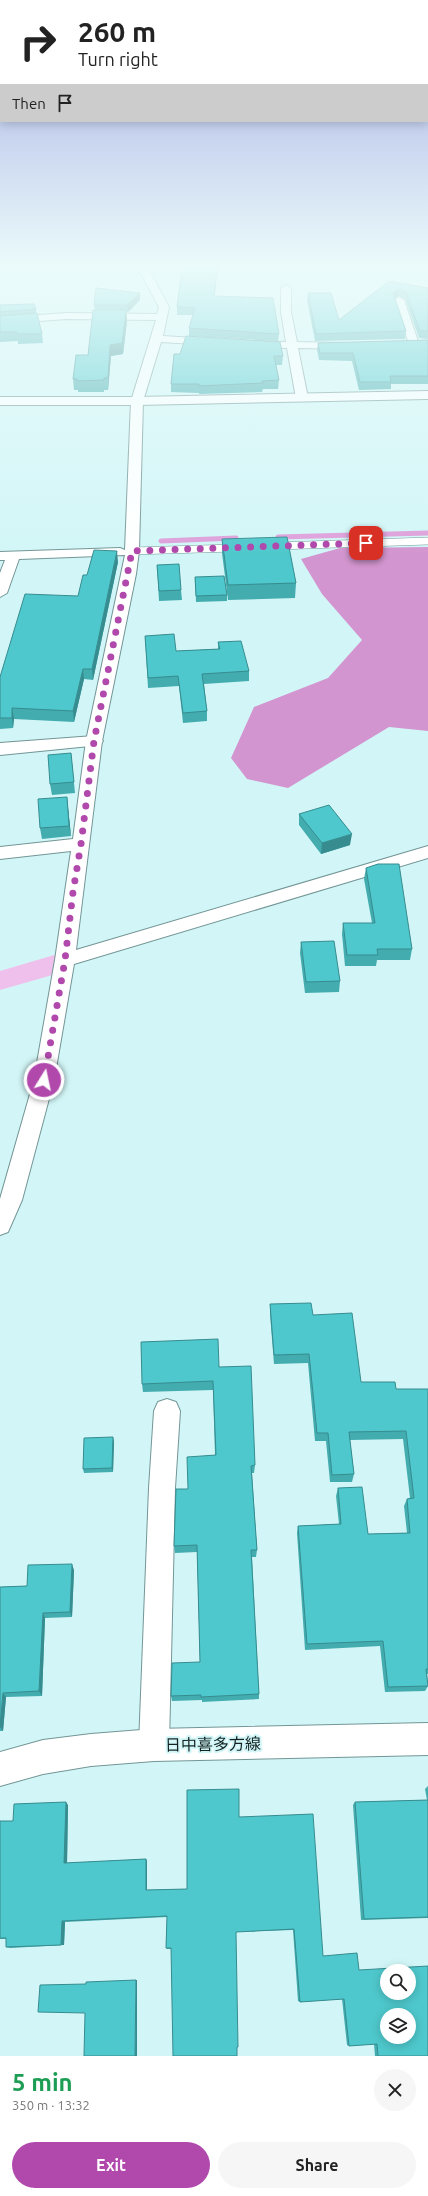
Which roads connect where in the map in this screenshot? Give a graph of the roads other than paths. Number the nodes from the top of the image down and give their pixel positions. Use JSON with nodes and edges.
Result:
{"nodes":[{"id":1,"x":149,"y":363,"type":"edge"},
{"id":2,"x":295,"y":363,"type":"edge"},
{"id":3,"x":428,"y":395,"type":"edge"},
{"id":4,"x":302,"y":398,"type":"junction"},
{"id":5,"x":0,"y":401,"type":"edge"},
{"id":6,"x":137,"y":401,"type":"junction"},
{"id":7,"x":428,"y":541,"type":"edge"},
{"id":8,"x":268,"y":546,"type":"edge"},
{"id":9,"x":244,"y":547,"type":"edge"},
{"id":10,"x":132,"y":551,"type":"junction"},
{"id":11,"x":7,"y":556,"type":"edge"},
{"id":12,"x":0,"y":593,"type":"edge"},
{"id":13,"x":94,"y":741,"type":"junction"},
{"id":14,"x":0,"y":749,"type":"edge"},
{"id":15,"x":81,"y":844,"type":"junction"},
{"id":16,"x":0,"y":852,"type":"edge"},
{"id":17,"x":428,"y":852,"type":"edge"},
{"id":18,"x":65,"y":960,"type":"junction"},
{"id":19,"x":0,"y":1225,"type":"edge"},
{"id":20,"x":167,"y":1411,"type":"dead end"},
{"id":21,"x":428,"y":1739,"type":"edge"},
{"id":22,"x":154,"y":1745,"type":"junction"},
{"id":23,"x":0,"y":1769,"type":"edge"}],
"edges":[{"from":1,"to":6,"type":"street"},
{"from":2,"to":4,"type":"street"},
{"from":3,"to":4,"type":"street"},
{"from":4,"to":6,"type":"street"},
{"from":5,"to":6,"type":"street"},
{"from":6,"to":10,"type":"street"},
{"from":7,"to":8,"type":"lane"},
{"from":9,"to":10,"type":"lane"},
{"from":10,"to":11,"type":"street"},
{"from":10,"to":13,"type":"street"},
{"from":11,"to":12,"type":"street"},
{"from":13,"to":14,"type":"street"},
{"from":13,"to":15,"type":"street"},
{"from":15,"to":16,"type":"street"},
{"from":15,"to":18,"type":"street"},
{"from":17,"to":18,"type":"street"},
{"from":18,"to":19,"type":"street"},
{"from":20,"to":22,"type":"street"},
{"from":21,"to":22,"type":"street","name":"日中喜多方線"},
{"from":22,"to":23,"type":"street","name":"日中喜多方線"}]}
